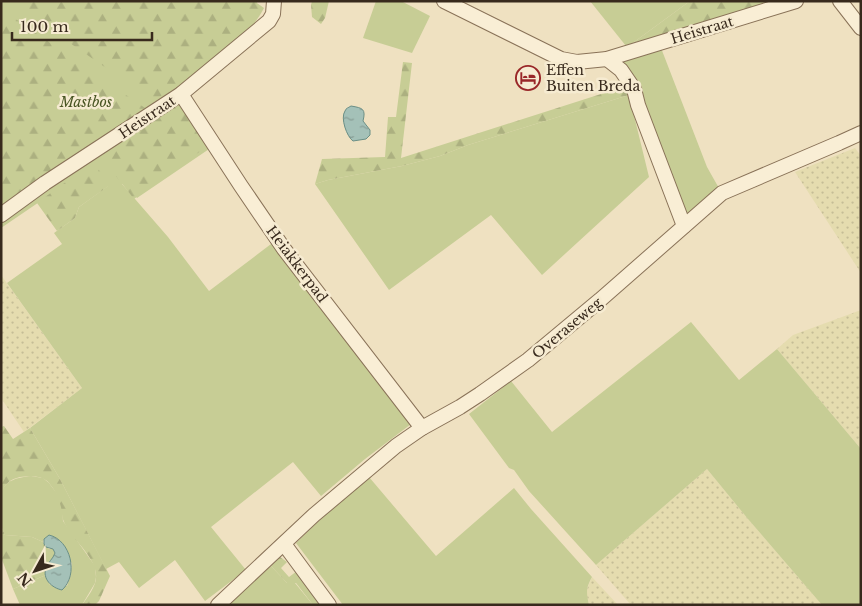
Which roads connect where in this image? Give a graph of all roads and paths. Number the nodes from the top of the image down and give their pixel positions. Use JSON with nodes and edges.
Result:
{"nodes":[{"id":1,"x":274,"y":1,"type":"edge"},
{"id":2,"x":444,"y":1,"type":"edge"},
{"id":3,"x":796,"y":1,"type":"edge"},
{"id":4,"x":840,"y":1,"type":"edge"},
{"id":5,"x":861,"y":28,"type":"edge"},
{"id":6,"x":607,"y":59,"type":"junction"},
{"id":7,"x":181,"y":94,"type":"junction"},
{"id":8,"x":861,"y":133,"type":"edge"},
{"id":9,"x":1,"y":215,"type":"edge"},
{"id":10,"x":684,"y":226,"type":"junction"},
{"id":11,"x":422,"y":428,"type":"junction"},
{"id":12,"x":284,"y":544,"type":"junction"},
{"id":13,"x":218,"y":605,"type":"edge"},
{"id":14,"x":329,"y":605,"type":"edge"}],
"edges":[{"from":1,"to":7,"type":"street","name":"Heistraat"},
{"from":2,"to":6,"type":"street","name":"Heistraat"},
{"from":3,"to":6,"type":"street","name":"Heistraat"},
{"from":4,"to":5,"type":"street"},
{"from":6,"to":10,"type":"street"},
{"from":7,"to":9,"type":"street","name":"Heistraat"},
{"from":7,"to":11,"type":"street","name":"Heiakkerpad"},
{"from":8,"to":10,"type":"street","name":"Overaseweg"},
{"from":10,"to":11,"type":"street","name":"Overaseweg"},
{"from":11,"to":12,"type":"street","name":"Overaseweg"},
{"from":12,"to":13,"type":"street","name":"Overaseweg"},
{"from":12,"to":14,"type":"street"}]}
